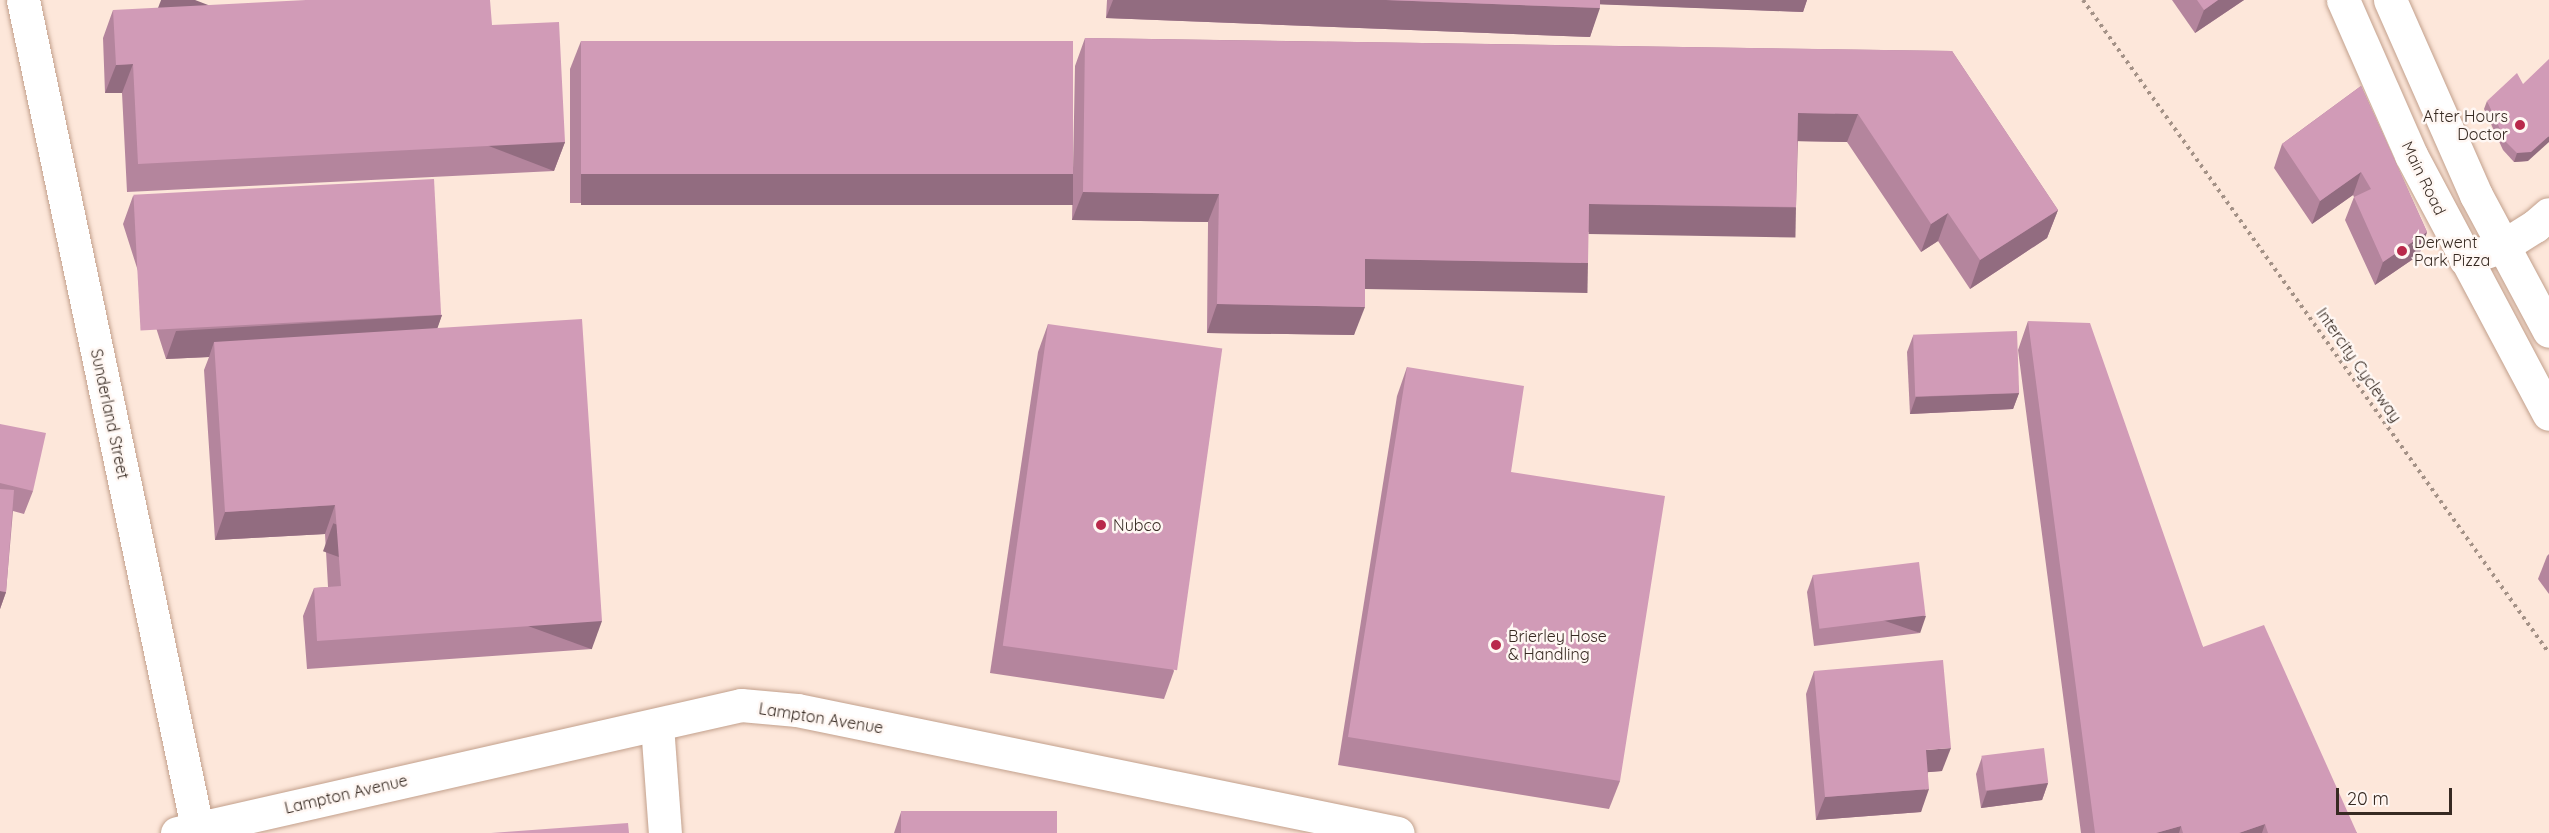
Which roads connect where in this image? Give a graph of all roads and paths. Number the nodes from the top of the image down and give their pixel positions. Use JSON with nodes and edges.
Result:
{"nodes":[{"id":1,"x":23,"y":0,"type":"edge"},
{"id":2,"x":2083,"y":0,"type":"edge"},
{"id":3,"x":2343,"y":0,"type":"edge"},
{"id":4,"x":2390,"y":0,"type":"edge"},
{"id":5,"x":2549,"y":214,"type":"edge"},
{"id":6,"x":2503,"y":246,"type":"junction"},
{"id":7,"x":2465,"y":259,"type":"junction"},
{"id":8,"x":2549,"y":331,"type":"edge"},
{"id":9,"x":2549,"y":414,"type":"edge"},
{"id":10,"x":2549,"y":653,"type":"edge"},
{"id":11,"x":657,"y":725,"type":"junction"},
{"id":12,"x":187,"y":830,"type":"edge"},
{"id":13,"x":666,"y":833,"type":"edge"},
{"id":14,"x":1398,"y":833,"type":"edge"}],
"edges":[{"from":1,"to":12,"type":"street","name":"Sunderland Street"},
{"from":2,"to":10,"type":"path","name":"Intercity Cycleway"},
{"from":3,"to":7,"type":"street","name":"Main Road"},
{"from":4,"to":6,"type":"street"},
{"from":5,"to":6,"type":"street"},
{"from":6,"to":7,"type":"street"},
{"from":6,"to":8,"type":"street"},
{"from":7,"to":9,"type":"street","name":"Main Road"},
{"from":11,"to":12,"type":"street","name":"Lampton Avenue"},
{"from":11,"to":13,"type":"street"},
{"from":11,"to":14,"type":"street","name":"Lampton Avenue"}]}
